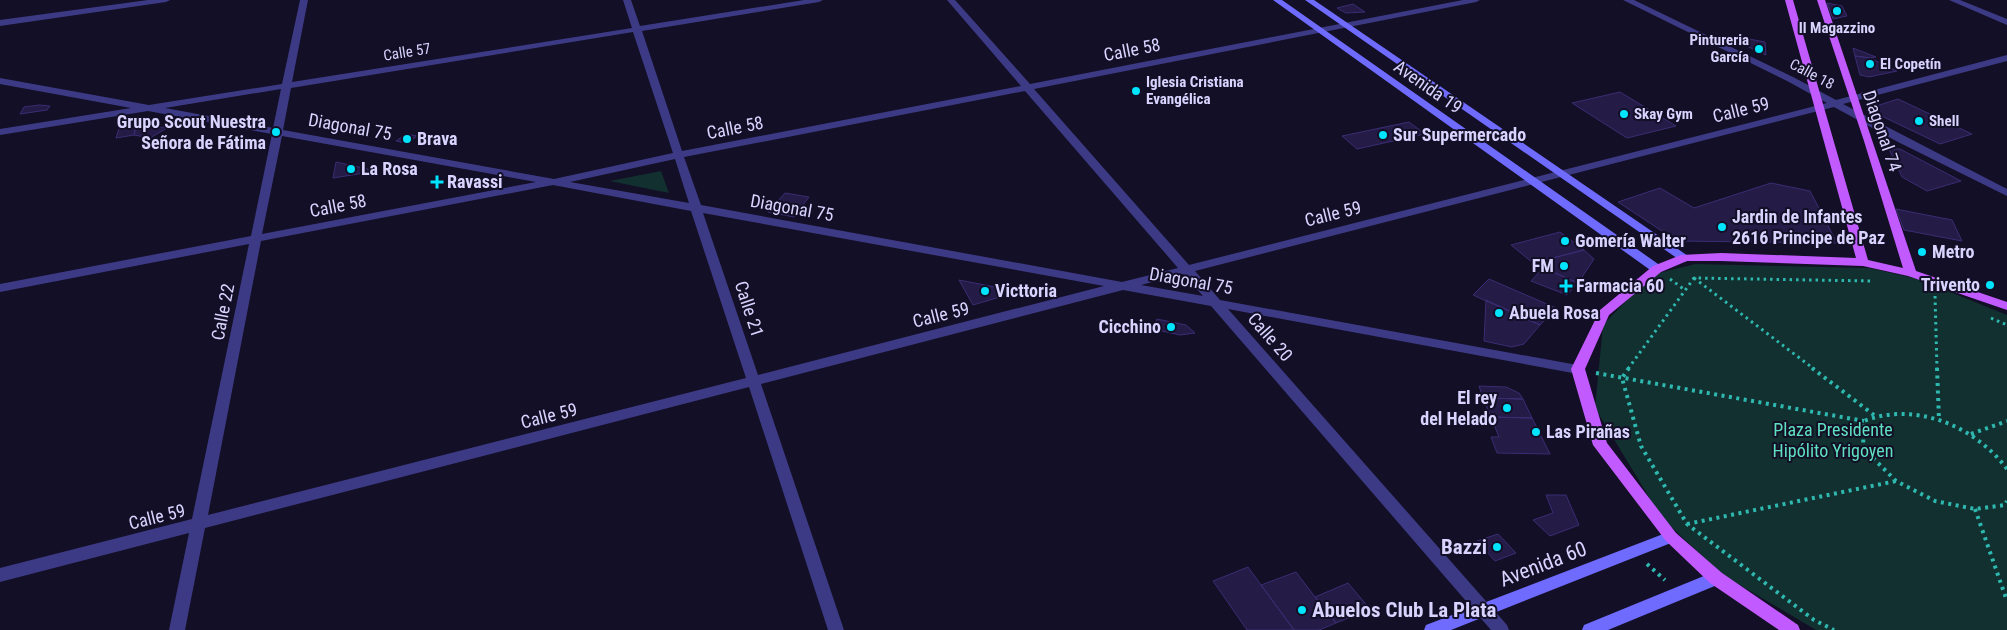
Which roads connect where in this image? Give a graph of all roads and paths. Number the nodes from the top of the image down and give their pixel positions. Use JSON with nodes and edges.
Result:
{"nodes":[{"id":1,"x":166,"y":0,"type":"edge"},
{"id":2,"x":304,"y":0,"type":"edge"},
{"id":3,"x":627,"y":0,"type":"edge"},
{"id":4,"x":819,"y":0,"type":"edge"},
{"id":5,"x":951,"y":0,"type":"edge"},
{"id":6,"x":1277,"y":0,"type":"edge"},
{"id":7,"x":1309,"y":0,"type":"edge"},
{"id":8,"x":1476,"y":0,"type":"edge"},
{"id":9,"x":1628,"y":0,"type":"edge"},
{"id":10,"x":1789,"y":0,"type":"edge"},
{"id":11,"x":1821,"y":0,"type":"edge"},
{"id":12,"x":1953,"y":0,"type":"edge"},
{"id":13,"x":2007,"y":22,"type":"edge"},
{"id":14,"x":0,"y":23,"type":"edge"},
{"id":15,"x":1346,"y":26,"type":"junction"},
{"id":16,"x":637,"y":29,"type":"junction"},
{"id":17,"x":1320,"y":30,"type":"junction"},
{"id":18,"x":2007,"y":58,"type":"edge"},
{"id":19,"x":0,"y":81,"type":"edge"},
{"id":20,"x":287,"y":86,"type":"junction"},
{"id":21,"x":1027,"y":88,"type":"junction"},
{"id":22,"x":1817,"y":93,"type":"junction"},
{"id":23,"x":1858,"y":96,"type":"junction"},
{"id":24,"x":1876,"y":101,"type":"dead end"},
{"id":25,"x":1836,"y":103,"type":"junction"},
{"id":26,"x":1821,"y":107,"type":"junction"},
{"id":27,"x":152,"y":109,"type":"junction"},
{"id":28,"x":1860,"y":117,"type":"junction"},
{"id":29,"x":0,"y":132,"type":"edge"},
{"id":30,"x":277,"y":132,"type":"junction"},
{"id":31,"x":679,"y":156,"type":"junction"},
{"id":32,"x":1561,"y":173,"type":"junction"},
{"id":33,"x":1532,"y":180,"type":"junction"},
{"id":34,"x":553,"y":182,"type":"junction"},
{"id":35,"x":2007,"y":193,"type":"edge"},
{"id":36,"x":698,"y":208,"type":"junction"},
{"id":37,"x":256,"y":238,"type":"junction"},
{"id":38,"x":1685,"y":258,"type":"junction"},
{"id":39,"x":1863,"y":262,"type":"junction"},
{"id":40,"x":1186,"y":270,"type":"junction"},
{"id":41,"x":1657,"y":270,"type":"junction"},
{"id":42,"x":1911,"y":273,"type":"junction"},
{"id":43,"x":1694,"y":278,"type":"junction"},
{"id":44,"x":1877,"y":281,"type":"dead end"},
{"id":45,"x":1124,"y":286,"type":"junction"},
{"id":46,"x":0,"y":288,"type":"edge"},
{"id":47,"x":1926,"y":293,"type":"dead end"},
{"id":48,"x":1935,"y":296,"type":"junction"},
{"id":49,"x":1944,"y":299,"type":"dead end"},
{"id":50,"x":1218,"y":303,"type":"junction"},
{"id":51,"x":2007,"y":306,"type":"edge"},
{"id":52,"x":1989,"y":318,"type":"dead end"},
{"id":53,"x":2007,"y":325,"type":"edge"},
{"id":54,"x":1578,"y":369,"type":"junction"},
{"id":55,"x":1622,"y":378,"type":"junction"},
{"id":56,"x":754,"y":381,"type":"junction"},
{"id":57,"x":1874,"y":415,"type":"junction"},
{"id":58,"x":1940,"y":420,"type":"junction"},
{"id":59,"x":1864,"y":421,"type":"junction"},
{"id":60,"x":2007,"y":421,"type":"edge"},
{"id":61,"x":1970,"y":435,"type":"junction"},
{"id":62,"x":2001,"y":458,"type":"junction"},
{"id":63,"x":2007,"y":459,"type":"edge"},
{"id":64,"x":2007,"y":469,"type":"edge"},
{"id":65,"x":1896,"y":481,"type":"junction"},
{"id":66,"x":2006,"y":504,"type":"edge"},
{"id":67,"x":1975,"y":509,"type":"junction"},
{"id":68,"x":198,"y":524,"type":"junction"},
{"id":69,"x":1687,"y":524,"type":"junction"},
{"id":70,"x":1671,"y":537,"type":"junction"},
{"id":71,"x":1634,"y":551,"type":"junction"},
{"id":72,"x":0,"y":575,"type":"edge"},
{"id":73,"x":1716,"y":578,"type":"junction"},
{"id":74,"x":1679,"y":594,"type":"junction"},
{"id":75,"x":2007,"y":601,"type":"edge"},
{"id":76,"x":1483,"y":610,"type":"junction"},
{"id":77,"x":177,"y":630,"type":"edge"},
{"id":78,"x":836,"y":630,"type":"edge"},
{"id":79,"x":1432,"y":630,"type":"edge"},
{"id":80,"x":1501,"y":630,"type":"edge"},
{"id":81,"x":1590,"y":630,"type":"edge"},
{"id":82,"x":1792,"y":630,"type":"edge"},
{"id":83,"x":1834,"y":630,"type":"edge"}],
"edges":[{"from":1,"to":14,"type":"street"},
{"from":2,"to":20,"type":"street","name":"Calle 22"},
{"from":3,"to":16,"type":"street","name":"Calle 21"},
{"from":4,"to":16,"type":"street","name":"Calle 57"},
{"from":5,"to":21,"type":"street","name":"Calle 20"},
{"from":6,"to":17,"type":"main road","name":"Avenida 19"},
{"from":7,"to":15,"type":"main road","name":"Avenida 19"},
{"from":8,"to":15,"type":"street","name":"Calle 58"},
{"from":9,"to":22,"type":"street","name":"Calle 18"},
{"from":10,"to":22,"type":"main road"},
{"from":11,"to":23,"type":"main road","name":"Diagonal 74"},
{"from":12,"to":13,"type":"street"},
{"from":15,"to":17,"type":"street","name":"Calle 58"},
{"from":15,"to":32,"type":"main road","name":"Avenida 19"},
{"from":16,"to":20,"type":"street","name":"Calle 57"},
{"from":16,"to":31,"type":"street","name":"Calle 21"},
{"from":17,"to":21,"type":"street","name":"Calle 58"},
{"from":17,"to":33,"type":"main road","name":"Avenida 19"},
{"from":18,"to":23,"type":"street","name":"Calle 59"},
{"from":19,"to":27,"type":"street","name":"Diagonal 75"},
{"from":20,"to":27,"type":"street","name":"Calle 57"},
{"from":20,"to":30,"type":"street","name":"Calle 22"},
{"from":21,"to":31,"type":"street","name":"Calle 58"},
{"from":21,"to":40,"type":"street","name":"Calle 20"},
{"from":22,"to":25,"type":"street","name":"Calle 18"},
{"from":22,"to":26,"type":"main road"},
{"from":23,"to":24,"type":"lane"},
{"from":23,"to":25,"type":"street","name":"Calle 59"},
{"from":23,"to":28,"type":"main road","name":"Diagonal 74"},
{"from":25,"to":26,"type":"street","name":"Calle 59"},
{"from":25,"to":28,"type":"street","name":"Calle 18"},
{"from":26,"to":32,"type":"street","name":"Calle 59"},
{"from":26,"to":39,"type":"main road"},
{"from":27,"to":29,"type":"street","name":"Calle 57"},
{"from":27,"to":30,"type":"street","name":"Diagonal 75"},
{"from":28,"to":35,"type":"street","name":"Calle 18"},
{"from":28,"to":42,"type":"main road","name":"Diagonal 74"},
{"from":30,"to":34,"type":"street","name":"Diagonal 75"},
{"from":30,"to":37,"type":"street","name":"Calle 22"},
{"from":31,"to":34,"type":"street","name":"Calle 58"},
{"from":31,"to":36,"type":"street","name":"Calle 21"},
{"from":32,"to":33,"type":"street","name":"Calle 59"},
{"from":32,"to":38,"type":"main road","name":"Avenida 19"},
{"from":33,"to":40,"type":"street","name":"Calle 59"},
{"from":33,"to":41,"type":"main road","name":"Avenida 19"},
{"from":34,"to":36,"type":"street","name":"Diagonal 75"},
{"from":34,"to":37,"type":"street","name":"Calle 58"},
{"from":36,"to":45,"type":"street","name":"Diagonal 75"},
{"from":36,"to":56,"type":"street","name":"Calle 21"},
{"from":37,"to":46,"type":"street","name":"Calle 58"},
{"from":37,"to":68,"type":"street","name":"Calle 22"},
{"from":38,"to":39,"type":"main road"},
{"from":38,"to":41,"type":"main road"},
{"from":39,"to":42,"type":"main road"},
{"from":40,"to":45,"type":"street","name":"Calle 59"},
{"from":40,"to":50,"type":"street","name":"Calle 20"},
{"from":41,"to":54,"type":"main road"},
{"from":42,"to":51,"type":"main road"},
{"from":43,"to":44,"type":"path"},
{"from":43,"to":55,"type":"path"},
{"from":43,"to":57,"type":"path"},
{"from":45,"to":50,"type":"street","name":"Diagonal 75"},
{"from":45,"to":56,"type":"street","name":"Calle 59"},
{"from":47,"to":48,"type":"path"},
{"from":48,"to":49,"type":"path"},
{"from":48,"to":58,"type":"path"},
{"from":50,"to":54,"type":"street","name":"Diagonal 75"},
{"from":50,"to":76,"type":"street","name":"Calle 20"},
{"from":52,"to":53,"type":"path"},
{"from":54,"to":55,"type":"path"},
{"from":54,"to":70,"type":"main road"},
{"from":55,"to":59,"type":"path"},
{"from":55,"to":69,"type":"path"},
{"from":56,"to":68,"type":"street","name":"Calle 59"},
{"from":56,"to":78,"type":"street","name":"Calle 21"},
{"from":57,"to":58,"type":"path"},
{"from":57,"to":59,"type":"path"},
{"from":58,"to":61,"type":"path"},
{"from":59,"to":65,"type":"path"},
{"from":60,"to":61,"type":"path"},
{"from":61,"to":62,"type":"path"},
{"from":62,"to":63,"type":"path"},
{"from":62,"to":64,"type":"path"},
{"from":65,"to":67,"type":"path"},
{"from":65,"to":69,"type":"path"},
{"from":66,"to":67,"type":"path"},
{"from":67,"to":75,"type":"path"},
{"from":68,"to":72,"type":"street","name":"Calle 59"},
{"from":68,"to":77,"type":"street","name":"Calle 22"},
{"from":69,"to":83,"type":"path"},
{"from":70,"to":71,"type":"main road","name":"Avenida 60"},
{"from":70,"to":73,"type":"main road"},
{"from":71,"to":74,"type":"path"},
{"from":71,"to":76,"type":"main road","name":"Avenida 60"},
{"from":73,"to":74,"type":"main road"},
{"from":73,"to":82,"type":"main road"},
{"from":74,"to":81,"type":"main road"},
{"from":76,"to":79,"type":"main road","name":"Avenida 60"},
{"from":76,"to":80,"type":"street","name":"Calle 20"}]}
